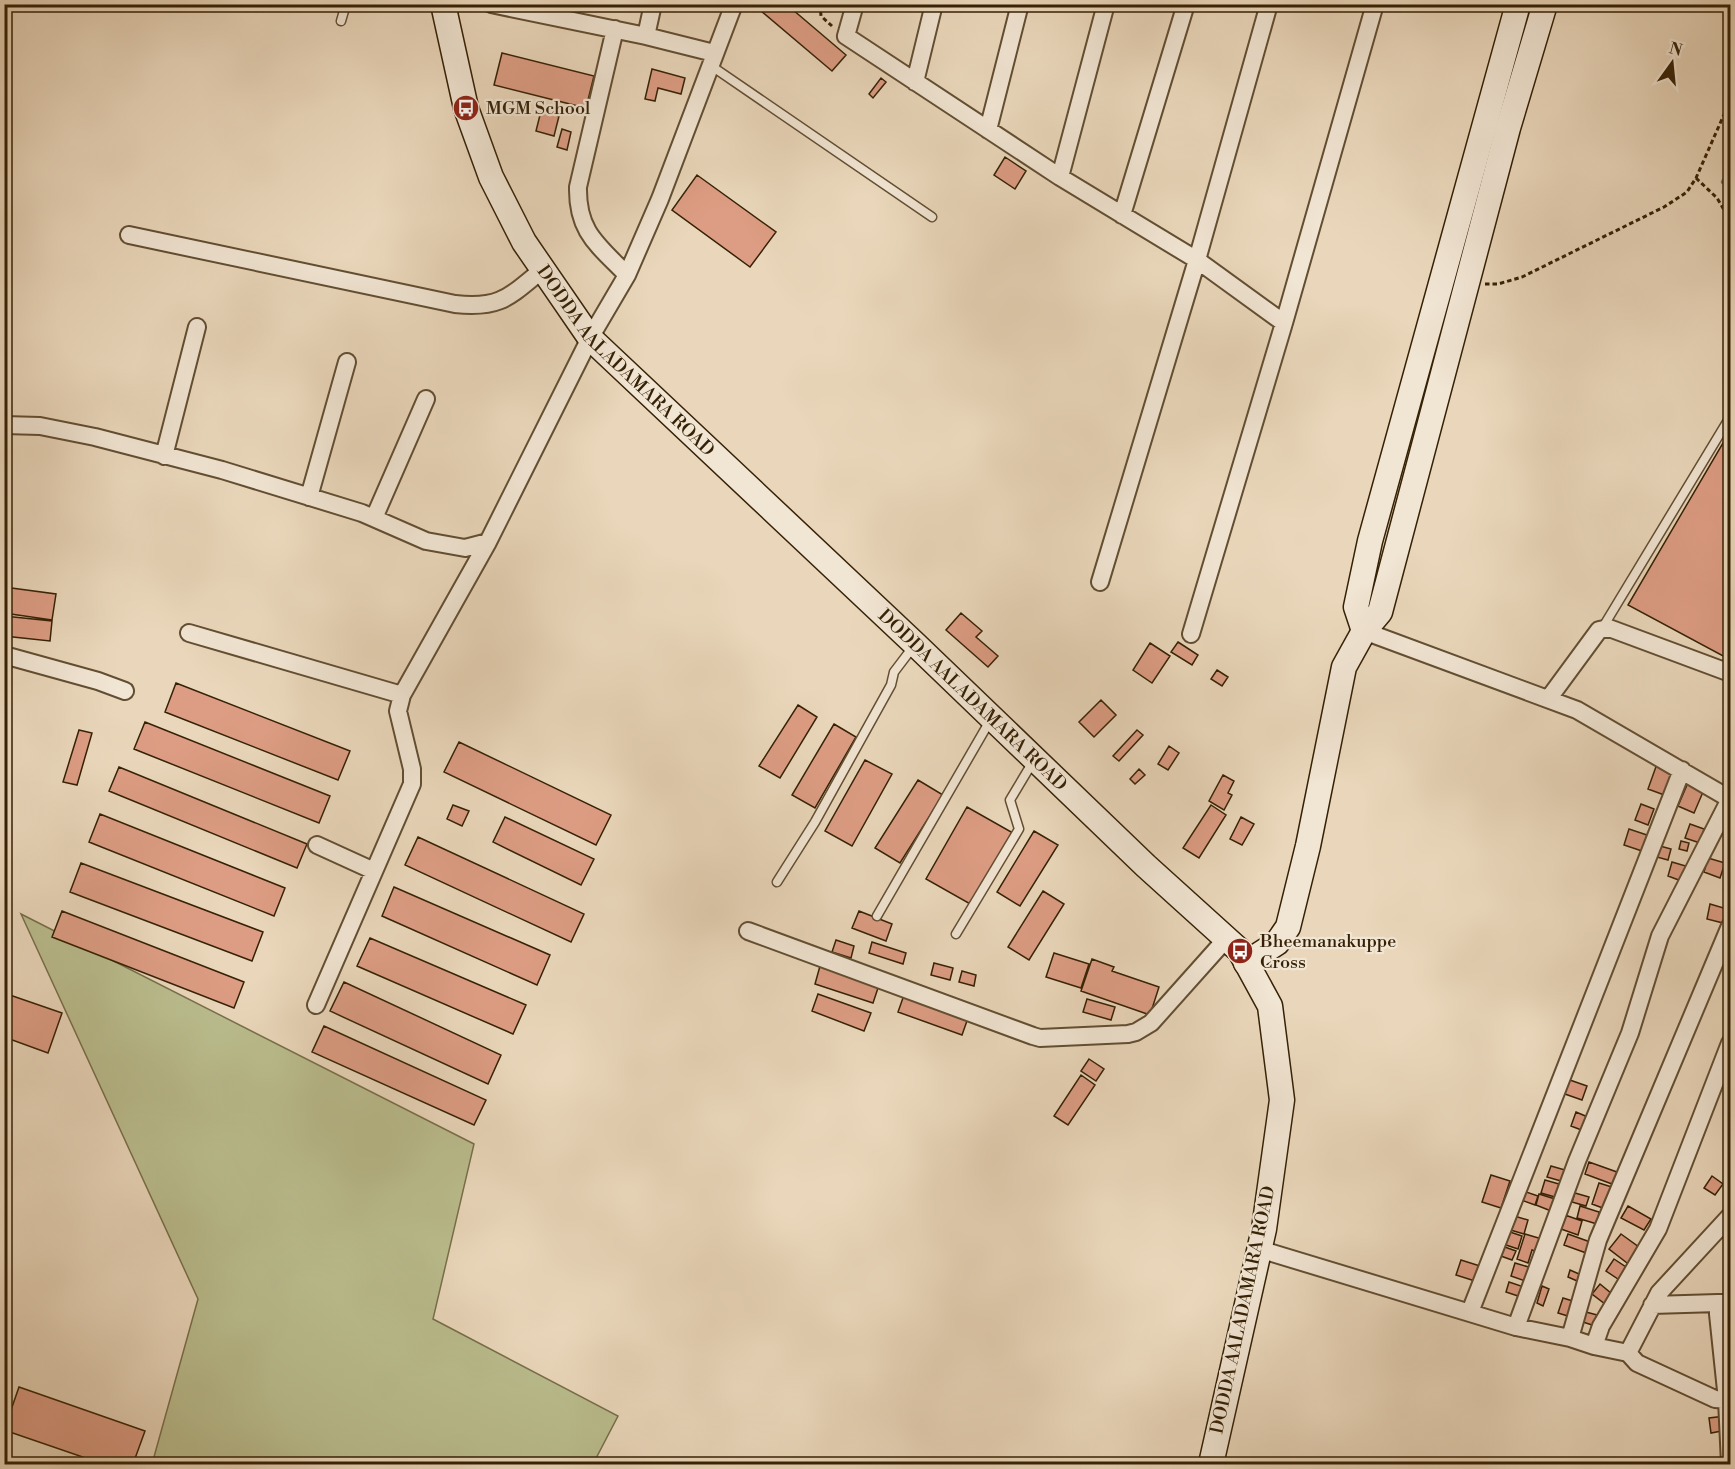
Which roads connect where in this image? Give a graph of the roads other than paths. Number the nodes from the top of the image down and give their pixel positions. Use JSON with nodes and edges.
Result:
{"nodes":[{"id":1,"x":346,"y":4,"type":"edge"},
{"id":2,"x":443,"y":4,"type":"edge"},
{"id":3,"x":491,"y":4,"type":"edge"},
{"id":4,"x":653,"y":4,"type":"edge"},
{"id":5,"x":734,"y":4,"type":"edge"},
{"id":6,"x":855,"y":4,"type":"edge"},
{"id":7,"x":934,"y":4,"type":"edge"},
{"id":8,"x":1020,"y":4,"type":"edge"},
{"id":9,"x":1106,"y":4,"type":"edge"},
{"id":10,"x":1186,"y":4,"type":"edge"},
{"id":11,"x":1269,"y":4,"type":"edge"},
{"id":12,"x":1375,"y":4,"type":"edge"},
{"id":13,"x":1518,"y":4,"type":"edge"},
{"id":14,"x":1545,"y":4,"type":"edge"},
{"id":15,"x":556,"y":10,"type":"edge"},
{"id":16,"x":341,"y":21,"type":"dead end"},
{"id":17,"x":615,"y":29,"type":"junction"},
{"id":18,"x":646,"y":36,"type":"junction"},
{"id":19,"x":712,"y":59,"type":"junction"},
{"id":20,"x":915,"y":82,"type":"junction"},
{"id":21,"x":988,"y":130,"type":"junction"},
{"id":22,"x":1060,"y":177,"type":"junction"},
{"id":23,"x":1122,"y":215,"type":"junction"},
{"id":24,"x":932,"y":217,"type":"dead end"},
{"id":25,"x":129,"y":235,"type":"dead end"},
{"id":26,"x":1197,"y":260,"type":"junction"},
{"id":27,"x":542,"y":270,"type":"junction"},
{"id":28,"x":627,"y":275,"type":"junction"},
{"id":29,"x":1284,"y":323,"type":"junction"},
{"id":30,"x":197,"y":327,"type":"dead end"},
{"id":31,"x":590,"y":338,"type":"junction"},
{"id":32,"x":347,"y":363,"type":"dead end"},
{"id":33,"x":426,"y":399,"type":"dead end"},
{"id":34,"x":1731,"y":417,"type":"edge"},
{"id":35,"x":4,"y":425,"type":"edge"},
{"id":36,"x":164,"y":456,"type":"junction"},
{"id":37,"x":309,"y":497,"type":"junction"},
{"id":38,"x":374,"y":518,"type":"junction"},
{"id":39,"x":488,"y":542,"type":"junction"},
{"id":40,"x":1100,"y":582,"type":"dead end"},
{"id":41,"x":1603,"y":628,"type":"junction"},
{"id":42,"x":1364,"y":631,"type":"junction"},
{"id":43,"x":189,"y":633,"type":"dead end"},
{"id":44,"x":1191,"y":634,"type":"dead end"},
{"id":45,"x":915,"y":644,"type":"junction"},
{"id":46,"x":4,"y":655,"type":"edge"},
{"id":47,"x":1728,"y":667,"type":"edge"},
{"id":48,"x":125,"y":691,"type":"dead end"},
{"id":49,"x":402,"y":695,"type":"junction"},
{"id":50,"x":1549,"y":698,"type":"junction"},
{"id":51,"x":991,"y":718,"type":"junction"},
{"id":52,"x":1034,"y":759,"type":"junction"},
{"id":53,"x":1682,"y":770,"type":"junction"},
{"id":54,"x":1730,"y":799,"type":"edge"},
{"id":55,"x":317,"y":845,"type":"dead end"},
{"id":56,"x":374,"y":871,"type":"junction"},
{"id":57,"x":777,"y":882,"type":"dead end"},
{"id":58,"x":877,"y":916,"type":"dead end"},
{"id":59,"x":1731,"y":926,"type":"edge"},
{"id":60,"x":748,"y":931,"type":"dead end"},
{"id":61,"x":956,"y":934,"type":"dead end"},
{"id":62,"x":1226,"y":939,"type":"junction"},
{"id":63,"x":1246,"y":963,"type":"junction"},
{"id":64,"x":316,"y":1005,"type":"dead end"},
{"id":65,"x":1731,"y":1043,"type":"edge"},
{"id":66,"x":1731,"y":1216,"type":"edge"},
{"id":67,"x":1259,"y":1249,"type":"junction"},
{"id":68,"x":1724,"y":1303,"type":"edge"},
{"id":69,"x":1652,"y":1305,"type":"junction"},
{"id":70,"x":1470,"y":1312,"type":"junction"},
{"id":71,"x":1516,"y":1327,"type":"junction"},
{"id":72,"x":1570,"y":1338,"type":"junction"},
{"id":73,"x":1594,"y":1346,"type":"junction"},
{"id":74,"x":1628,"y":1353,"type":"junction"},
{"id":75,"x":1729,"y":1400,"type":"edge"},
{"id":76,"x":1211,"y":1464,"type":"edge"},
{"id":77,"x":1730,"y":1464,"type":"edge"}],
"edges":[{"from":1,"to":16,"type":"lane"},
{"from":2,"to":27,"type":"main road","name":"DODDA AALADAMARA ROAD"},
{"from":3,"to":15,"type":"street"},
{"from":4,"to":18,"type":"street"},
{"from":5,"to":19,"type":"street"},
{"from":6,"to":20,"type":"street"},
{"from":7,"to":20,"type":"street"},
{"from":8,"to":21,"type":"street"},
{"from":9,"to":22,"type":"street"},
{"from":10,"to":23,"type":"street"},
{"from":11,"to":26,"type":"street"},
{"from":12,"to":29,"type":"street"},
{"from":13,"to":42,"type":"main road"},
{"from":14,"to":42,"type":"main road"},
{"from":15,"to":17,"type":"street"},
{"from":17,"to":18,"type":"street"},
{"from":17,"to":28,"type":"street"},
{"from":18,"to":19,"type":"street"},
{"from":19,"to":24,"type":"lane"},
{"from":19,"to":28,"type":"street"},
{"from":20,"to":21,"type":"street"},
{"from":21,"to":22,"type":"street"},
{"from":22,"to":23,"type":"street"},
{"from":23,"to":26,"type":"street"},
{"from":25,"to":27,"type":"street"},
{"from":26,"to":29,"type":"street"},
{"from":26,"to":40,"type":"street"},
{"from":27,"to":31,"type":"main road","name":"DODDA AALADAMARA ROAD"},
{"from":28,"to":31,"type":"street"},
{"from":29,"to":44,"type":"street"},
{"from":30,"to":36,"type":"street"},
{"from":31,"to":39,"type":"street"},
{"from":31,"to":45,"type":"main road","name":"DODDA AALADAMARA ROAD"},
{"from":32,"to":37,"type":"street"},
{"from":33,"to":38,"type":"street"},
{"from":34,"to":41,"type":"lane"},
{"from":35,"to":36,"type":"street"},
{"from":36,"to":37,"type":"street"},
{"from":37,"to":38,"type":"street"},
{"from":38,"to":39,"type":"street"},
{"from":39,"to":49,"type":"street"},
{"from":41,"to":47,"type":"street"},
{"from":41,"to":50,"type":"street"},
{"from":42,"to":50,"type":"street"},
{"from":42,"to":63,"type":"main road"},
{"from":43,"to":49,"type":"street"},
{"from":45,"to":51,"type":"main road","name":"DODDA AALADAMARA ROAD"},
{"from":45,"to":57,"type":"lane"},
{"from":46,"to":48,"type":"street"},
{"from":49,"to":56,"type":"street"},
{"from":50,"to":53,"type":"street"},
{"from":51,"to":52,"type":"main road","name":"DODDA AALADAMARA ROAD"},
{"from":51,"to":58,"type":"lane"},
{"from":52,"to":61,"type":"lane"},
{"from":52,"to":62,"type":"main road","name":"DODDA AALADAMARA ROAD"},
{"from":53,"to":54,"type":"street"},
{"from":53,"to":70,"type":"street"},
{"from":54,"to":71,"type":"street"},
{"from":55,"to":56,"type":"street"},
{"from":56,"to":64,"type":"street"},
{"from":59,"to":72,"type":"street"},
{"from":60,"to":62,"type":"street"},
{"from":62,"to":63,"type":"main road","name":"DODDA AALADAMARA ROAD"},
{"from":63,"to":67,"type":"main road","name":"DODDA AALADAMARA ROAD"},
{"from":65,"to":73,"type":"street"},
{"from":66,"to":69,"type":"street"},
{"from":67,"to":70,"type":"street"},
{"from":67,"to":76,"type":"main road","name":"DODDA AALADAMARA ROAD"},
{"from":68,"to":69,"type":"street"},
{"from":68,"to":75,"type":"street"},
{"from":69,"to":74,"type":"street"},
{"from":70,"to":71,"type":"street"},
{"from":71,"to":72,"type":"street"},
{"from":72,"to":73,"type":"street"},
{"from":73,"to":74,"type":"street"},
{"from":74,"to":75,"type":"street"},
{"from":75,"to":77,"type":"street"}]}
